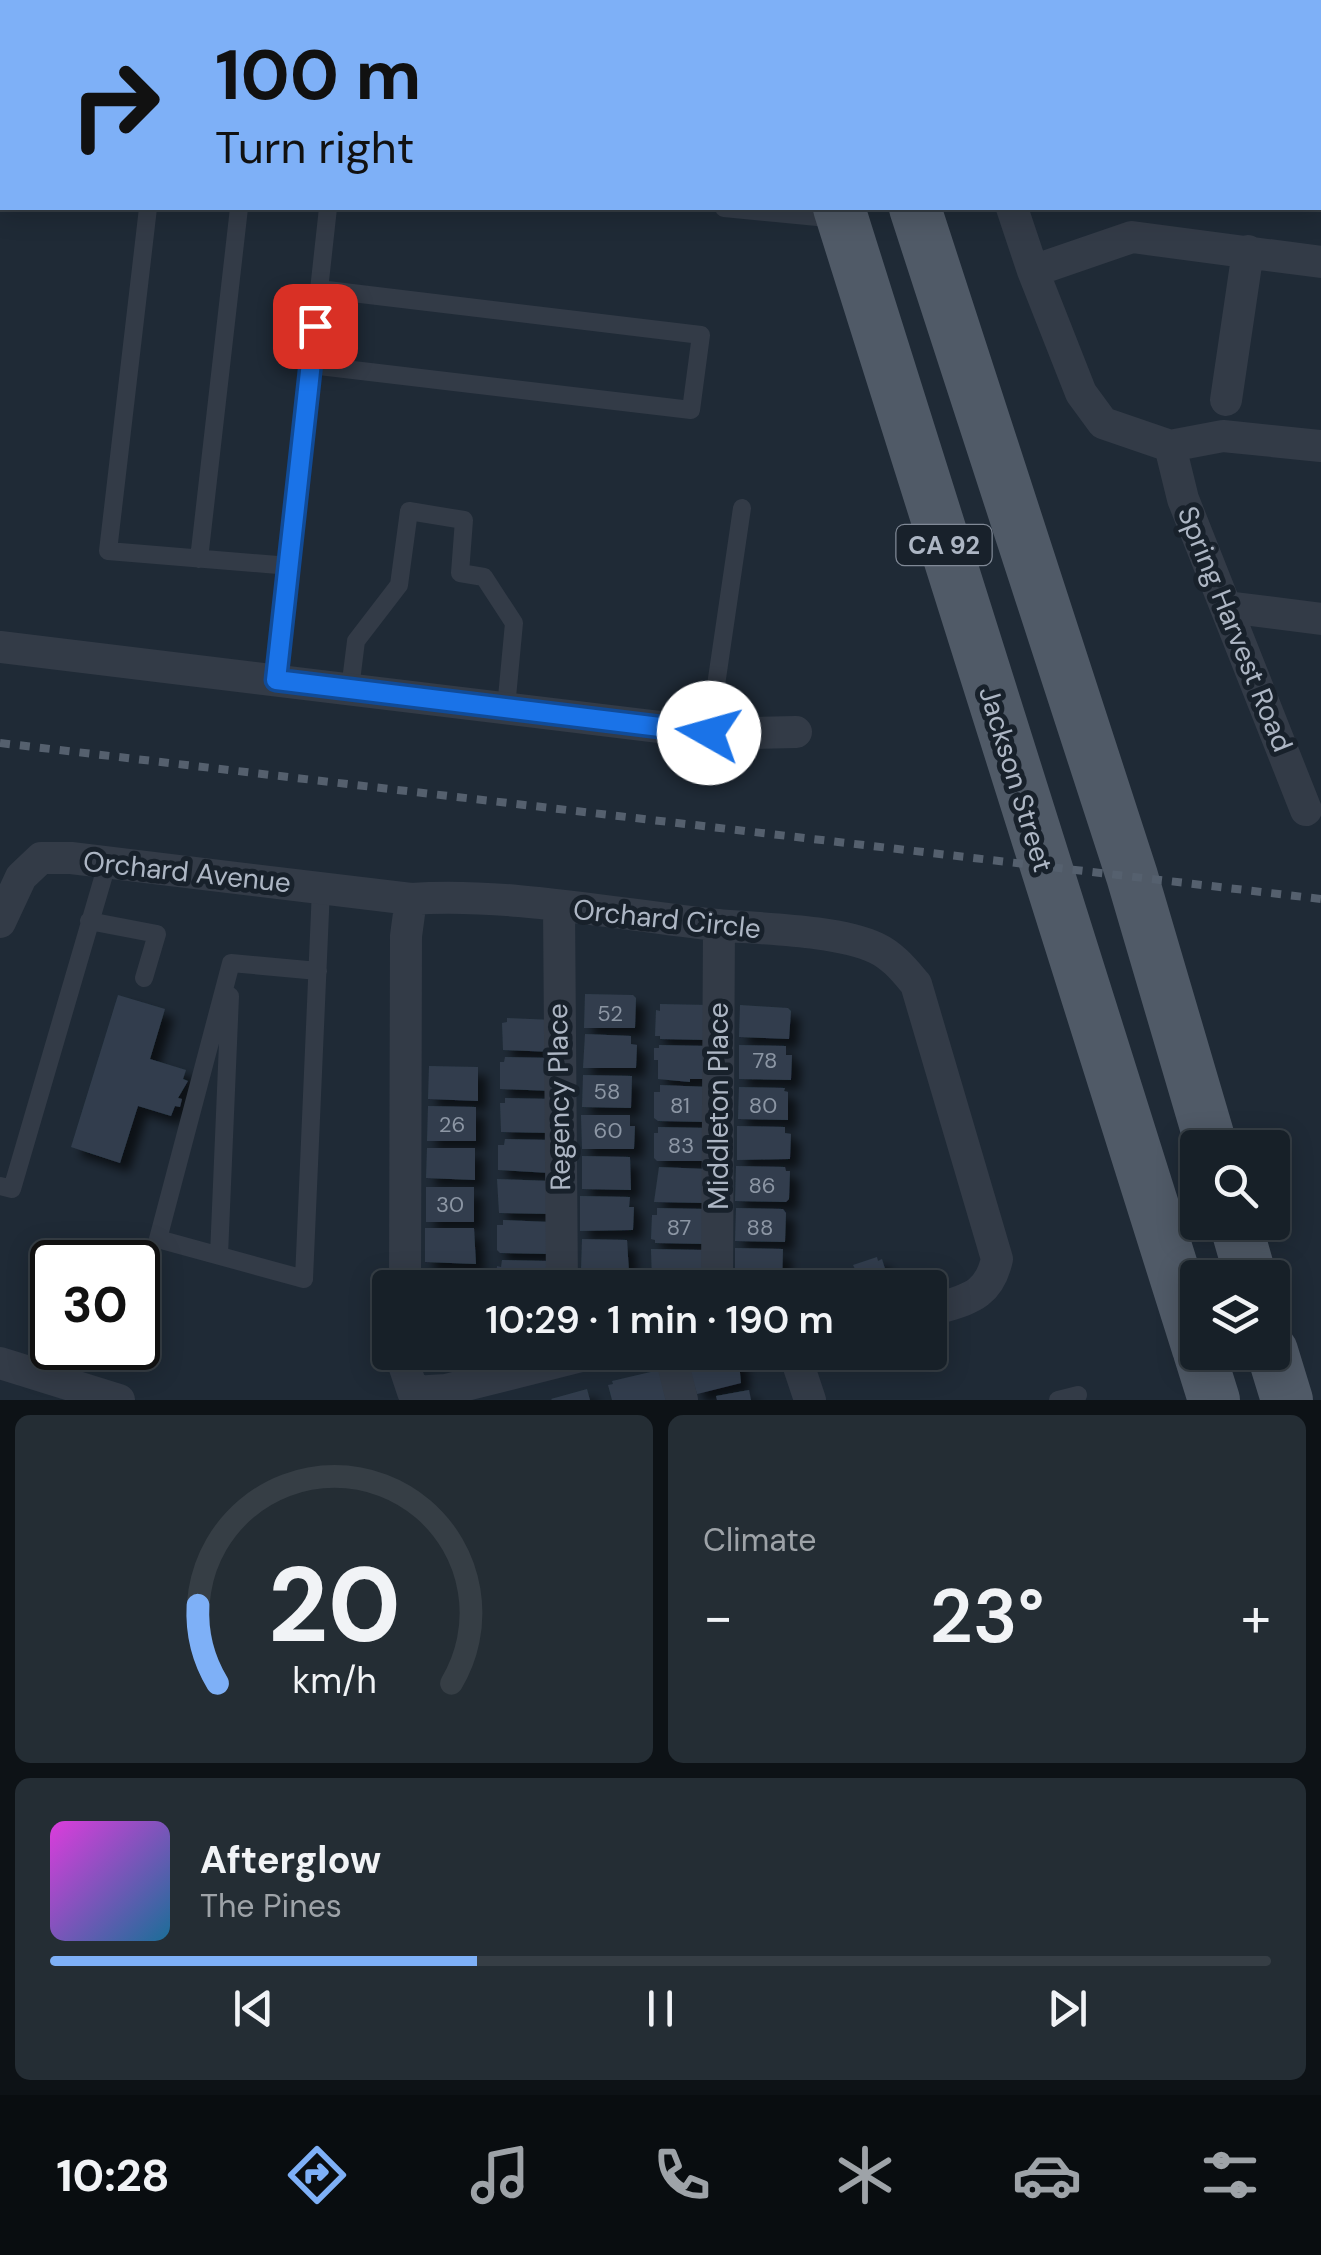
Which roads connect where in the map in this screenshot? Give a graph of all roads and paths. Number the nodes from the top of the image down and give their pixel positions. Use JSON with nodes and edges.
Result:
{"nodes":[{"id":1,"x":148,"y":210,"type":"edge"},
{"id":2,"x":238,"y":210,"type":"edge"},
{"id":3,"x":328,"y":210,"type":"edge"},
{"id":4,"x":763,"y":210,"type":"edge"},
{"id":5,"x":916,"y":210,"type":"edge"},
{"id":6,"x":1013,"y":210,"type":"edge"},
{"id":7,"x":841,"y":214,"type":"edge"},
{"id":8,"x":1135,"y":222,"type":"edge"},
{"id":9,"x":1248,"y":251,"type":"junction"},
{"id":10,"x":1321,"y":262,"type":"edge"},
{"id":11,"x":1033,"y":271,"type":"junction"},
{"id":12,"x":319,"y":288,"type":"junction"},
{"id":13,"x":311,"y":364,"type":"junction"},
{"id":14,"x":1226,"y":400,"type":"dead end"},
{"id":15,"x":1170,"y":446,"type":"junction"},
{"id":16,"x":1321,"y":446,"type":"edge"},
{"id":17,"x":742,"y":508,"type":"dead end"},
{"id":18,"x":198,"y":558,"type":"junction"},
{"id":19,"x":290,"y":566,"type":"junction"},
{"id":20,"x":1228,"y":607,"type":"junction"},
{"id":21,"x":1321,"y":618,"type":"edge"},
{"id":22,"x":0,"y":647,"type":"edge"},
{"id":23,"x":276,"y":680,"type":"junction"},
{"id":24,"x":350,"y":689,"type":"junction"},
{"id":25,"x":506,"y":708,"type":"junction"},
{"id":26,"x":796,"y":732,"type":"dead end"},
{"id":27,"x":709,"y":733,"type":"junction"},
{"id":28,"x":1306,"y":810,"type":"dead end"},
{"id":29,"x":108,"y":861,"type":"junction"},
{"id":30,"x":321,"y":887,"type":"junction"},
{"id":31,"x":410,"y":899,"type":"junction"},
{"id":32,"x":559,"y":907,"type":"junction"},
{"id":33,"x":89,"y":920,"type":"junction"},
{"id":34,"x":0,"y":922,"type":"edge"},
{"id":35,"x":719,"y":925,"type":"junction"},
{"id":36,"x":231,"y":963,"type":"junction"},
{"id":37,"x":318,"y":971,"type":"junction"},
{"id":38,"x":144,"y":978,"type":"dead end"},
{"id":39,"x":1207,"y":1130,"type":"edge"},
{"id":40,"x":0,"y":1186,"type":"edge"},
{"id":41,"x":219,"y":1256,"type":"junction"},
{"id":42,"x":405,"y":1270,"type":"edge"},
{"id":43,"x":562,"y":1270,"type":"edge"},
{"id":44,"x":717,"y":1270,"type":"edge"},
{"id":45,"x":1180,"y":1294,"type":"edge"},
{"id":46,"x":947,"y":1305,"type":"edge"},
{"id":47,"x":0,"y":1363,"type":"edge"},
{"id":48,"x":405,"y":1370,"type":"edge"},
{"id":49,"x":551,"y":1370,"type":"edge"},
{"id":50,"x":674,"y":1370,"type":"edge"},
{"id":51,"x":800,"y":1370,"type":"edge"},
{"id":52,"x":1204,"y":1370,"type":"edge"},
{"id":53,"x":1278,"y":1370,"type":"edge"},
{"id":54,"x":520,"y":1387,"type":"edge"},
{"id":55,"x":1078,"y":1394,"type":"dead end"},
{"id":56,"x":410,"y":1396,"type":"edge"},
{"id":57,"x":118,"y":1400,"type":"edge"},
{"id":58,"x":682,"y":1400,"type":"edge"},
{"id":59,"x":810,"y":1400,"type":"edge"},
{"id":60,"x":1058,"y":1400,"type":"edge"},
{"id":61,"x":1214,"y":1400,"type":"edge"},
{"id":62,"x":1287,"y":1400,"type":"edge"}],
"edges":[{"from":1,"to":18,"type":"lane"},
{"from":2,"to":18,"type":"lane"},
{"from":3,"to":12,"type":"lane"},
{"from":4,"to":7,"type":"lane"},
{"from":5,"to":39,"type":"main road","number":"CA 92"},
{"from":6,"to":11,"type":"street"},
{"from":7,"to":45,"type":"main road","name":"Jackson Street","number":"CA 92"},
{"from":8,"to":9,"type":"street"},
{"from":8,"to":11,"type":"street"},
{"from":9,"to":10,"type":"street"},
{"from":9,"to":14,"type":"street"},
{"from":11,"to":15,"type":"street"},
{"from":12,"to":13,"type":"lane"},
{"from":12,"to":13,"type":"lane"},
{"from":13,"to":19,"type":"lane"},
{"from":15,"to":16,"type":"street"},
{"from":15,"to":20,"type":"street","name":"Spring Harvest Road"},
{"from":17,"to":27,"type":"lane"},
{"from":18,"to":19,"type":"lane"},
{"from":19,"to":23,"type":"lane"},
{"from":20,"to":21,"type":"street"},
{"from":20,"to":28,"type":"street","name":"Spring Harvest Road"},
{"from":22,"to":23,"type":"street"},
{"from":23,"to":24,"type":"street"},
{"from":24,"to":25,"type":"street"},
{"from":24,"to":25,"type":"lane"},
{"from":25,"to":27,"type":"street"},
{"from":26,"to":27,"type":"street"},
{"from":29,"to":30,"type":"street","name":"Orchard Avenue"},
{"from":29,"to":33,"type":"lane"},
{"from":29,"to":34,"type":"street","name":"Orchard Avenue"},
{"from":30,"to":31,"type":"street","name":"Orchard Avenue"},
{"from":30,"to":37,"type":"lane"},
{"from":31,"to":32,"type":"street","name":"Orchard Circle"},
{"from":31,"to":42,"type":"street"},
{"from":32,"to":35,"type":"street","name":"Orchard Circle"},
{"from":32,"to":43,"type":"street","name":"Regency Place"},
{"from":33,"to":38,"type":"lane"},
{"from":33,"to":40,"type":"lane"},
{"from":35,"to":44,"type":"street","name":"Middleton Place"},
{"from":35,"to":46,"type":"street","name":"Orchard Circle"},
{"from":36,"to":37,"type":"lane"},
{"from":36,"to":41,"type":"lane"},
{"from":36,"to":41,"type":"lane"},
{"from":37,"to":41,"type":"lane"},
{"from":47,"to":57,"type":"street"},
{"from":48,"to":56,"type":"street"},
{"from":49,"to":54,"type":"street"},
{"from":50,"to":58,"type":"street"},
{"from":51,"to":59,"type":"street"},
{"from":52,"to":61,"type":"main road","name":"Jackson Street","number":"CA 92"},
{"from":53,"to":62,"type":"main road"},
{"from":54,"to":56,"type":"street"},
{"from":55,"to":60,"type":"lane"}]}
